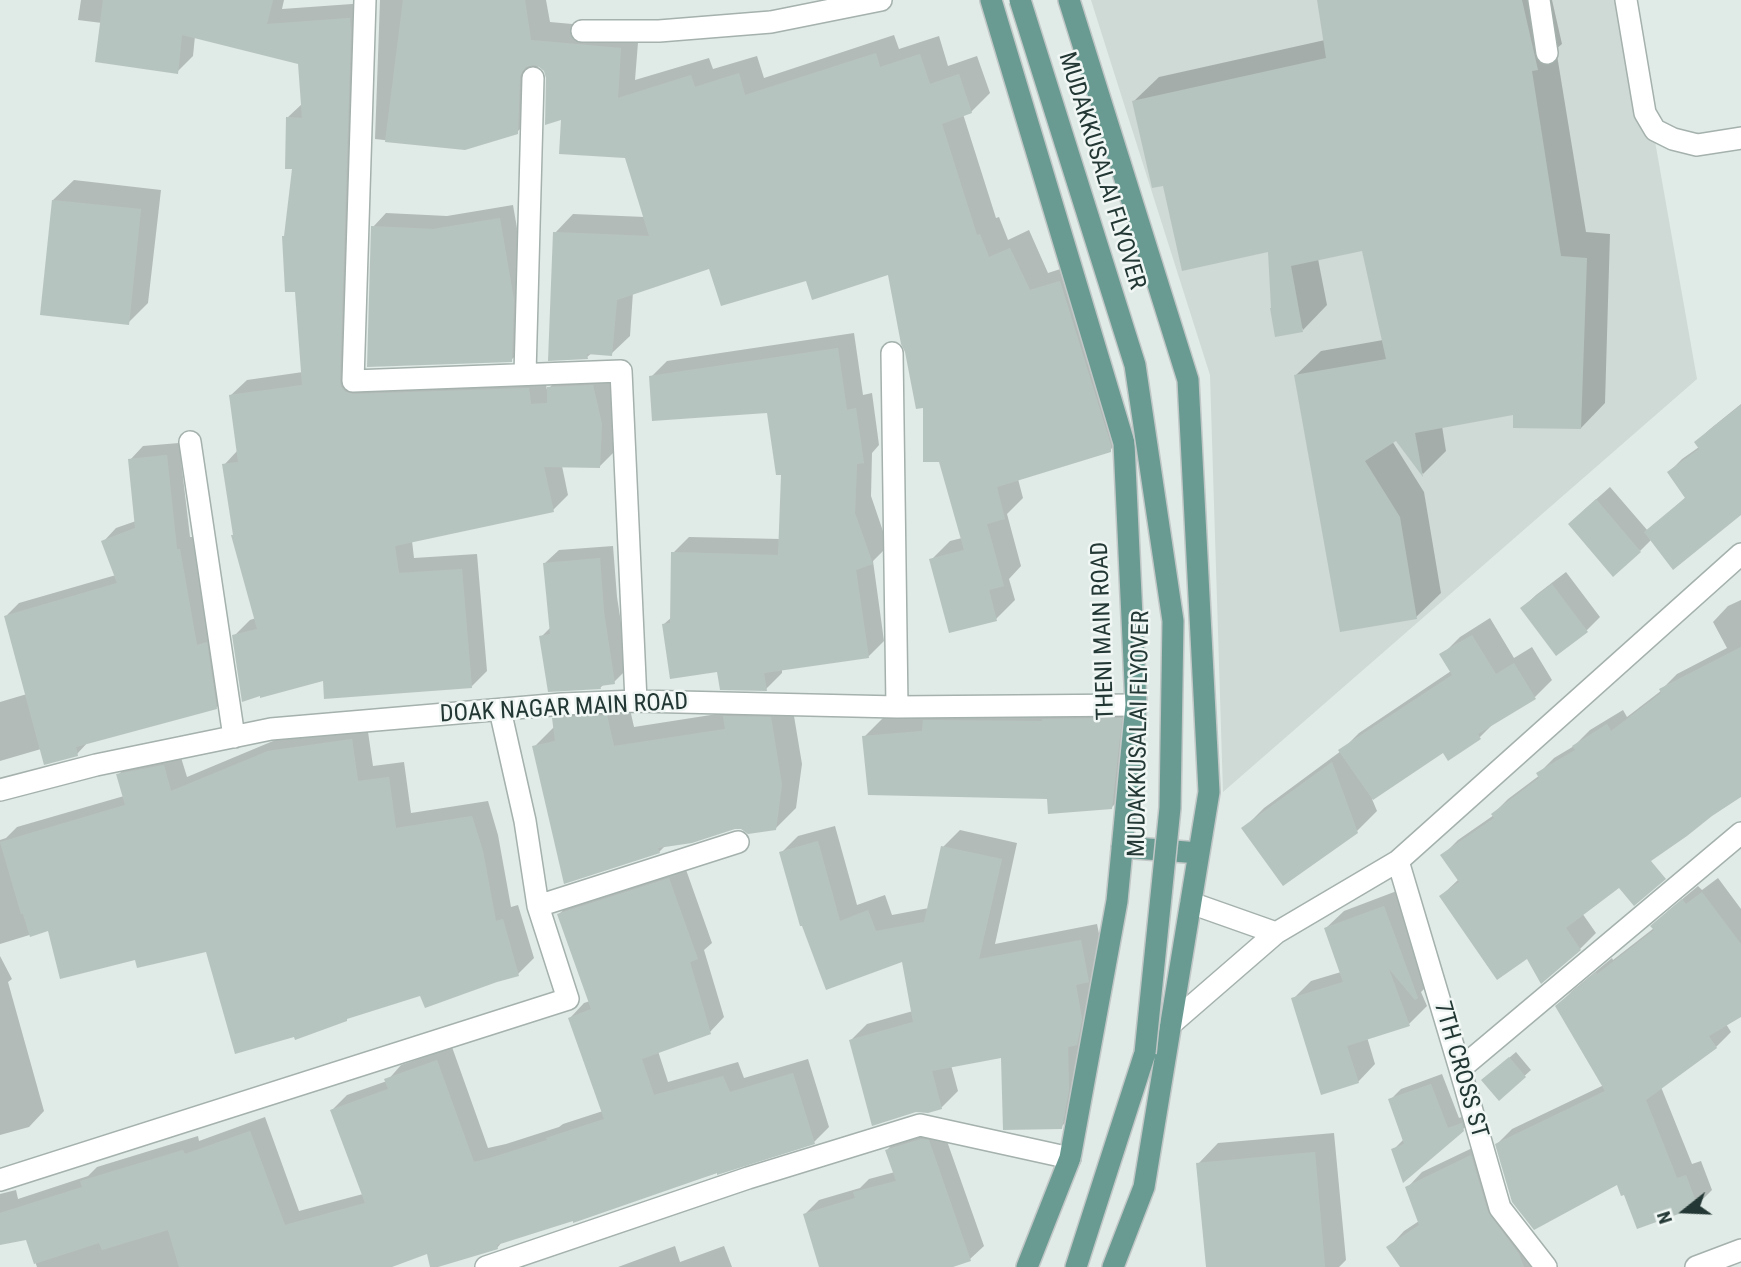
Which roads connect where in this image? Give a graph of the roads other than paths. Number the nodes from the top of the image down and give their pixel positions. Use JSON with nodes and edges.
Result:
{"nodes":[{"id":1,"x":365,"y":0,"type":"edge"},
{"id":2,"x":881,"y":0,"type":"edge"},
{"id":3,"x":991,"y":0,"type":"edge"},
{"id":4,"x":1020,"y":0,"type":"edge"},
{"id":5,"x":1069,"y":0,"type":"edge"},
{"id":6,"x":1539,"y":0,"type":"edge"},
{"id":7,"x":1626,"y":0,"type":"edge"},
{"id":8,"x":582,"y":31,"type":"dead end"},
{"id":9,"x":1547,"y":53,"type":"dead end"},
{"id":10,"x":533,"y":78,"type":"dead end"},
{"id":11,"x":1741,"y":138,"type":"edge"},
{"id":12,"x":892,"y":353,"type":"dead end"},
{"id":13,"x":525,"y":374,"type":"junction"},
{"id":14,"x":190,"y":442,"type":"dead end"},
{"id":15,"x":1741,"y":554,"type":"edge"},
{"id":16,"x":636,"y":701,"type":"junction"},
{"id":17,"x":1136,"y":705,"type":"junction"},
{"id":18,"x":897,"y":707,"type":"junction"},
{"id":19,"x":500,"y":710,"type":"junction"},
{"id":20,"x":234,"y":737,"type":"junction"},
{"id":21,"x":0,"y":790,"type":"edge"},
{"id":22,"x":1741,"y":833,"type":"edge"},
{"id":23,"x":737,"y":842,"type":"dead end"},
{"id":24,"x":1122,"y":847,"type":"junction"},
{"id":25,"x":1199,"y":853,"type":"junction"},
{"id":26,"x":1398,"y":861,"type":"junction"},
{"id":27,"x":1191,"y":903,"type":"junction"},
{"id":28,"x":538,"y":906,"type":"junction"},
{"id":29,"x":1276,"y":933,"type":"junction"},
{"id":30,"x":1171,"y":1024,"type":"junction"},
{"id":31,"x":1460,"y":1069,"type":"junction"},
{"id":32,"x":1070,"y":1158,"type":"junction"},
{"id":33,"x":0,"y":1180,"type":"edge"},
{"id":34,"x":1741,"y":1250,"type":"edge"},
{"id":35,"x":486,"y":1267,"type":"edge"},
{"id":36,"x":1027,"y":1267,"type":"edge"},
{"id":37,"x":1076,"y":1267,"type":"edge"},
{"id":38,"x":1113,"y":1267,"type":"edge"},
{"id":39,"x":1546,"y":1267,"type":"edge"},
{"id":40,"x":1696,"y":1267,"type":"edge"}],
"edges":[{"from":1,"to":13,"type":"street"},
{"from":2,"to":8,"type":"street"},
{"from":3,"to":17,"type":"main road","name":"THENI MAIN ROAD"},
{"from":4,"to":37,"type":"main road","name":"MUDAKKUSALAI FLYOVER","bridge":true},
{"from":5,"to":25,"type":"main road"},
{"from":6,"to":9,"type":"street"},
{"from":7,"to":11,"type":"street"},
{"from":10,"to":13,"type":"street"},
{"from":12,"to":18,"type":"street"},
{"from":13,"to":16,"type":"street"},
{"from":14,"to":20,"type":"street"},
{"from":15,"to":26,"type":"street"},
{"from":16,"to":18,"type":"street","name":"DOAK NAGAR MAIN ROAD"},
{"from":16,"to":19,"type":"street","name":"DOAK NAGAR MAIN ROAD"},
{"from":17,"to":18,"type":"street","name":"DOAK NAGAR MAIN ROAD"},
{"from":17,"to":24,"type":"main road","name":"THENI MAIN ROAD"},
{"from":19,"to":20,"type":"street","name":"DOAK NAGAR MAIN ROAD"},
{"from":19,"to":28,"type":"street"},
{"from":20,"to":21,"type":"street","name":"DOAK NAGAR MAIN ROAD"},
{"from":22,"to":31,"type":"street"},
{"from":23,"to":28,"type":"street"},
{"from":24,"to":25,"type":"main road"},
{"from":24,"to":32,"type":"main road","name":"THENI MAIN ROAD"},
{"from":25,"to":27,"type":"main road"},
{"from":26,"to":29,"type":"street"},
{"from":26,"to":31,"type":"street","name":"7TH CROSS ST"},
{"from":27,"to":29,"type":"street"},
{"from":27,"to":30,"type":"main road"},
{"from":28,"to":33,"type":"street"},
{"from":29,"to":30,"type":"street"},
{"from":30,"to":38,"type":"main road"},
{"from":31,"to":39,"type":"street","name":"7TH CROSS ST"},
{"from":32,"to":35,"type":"street"},
{"from":32,"to":36,"type":"main road","name":"THENI MAIN ROAD"},
{"from":34,"to":40,"type":"street"}]}
